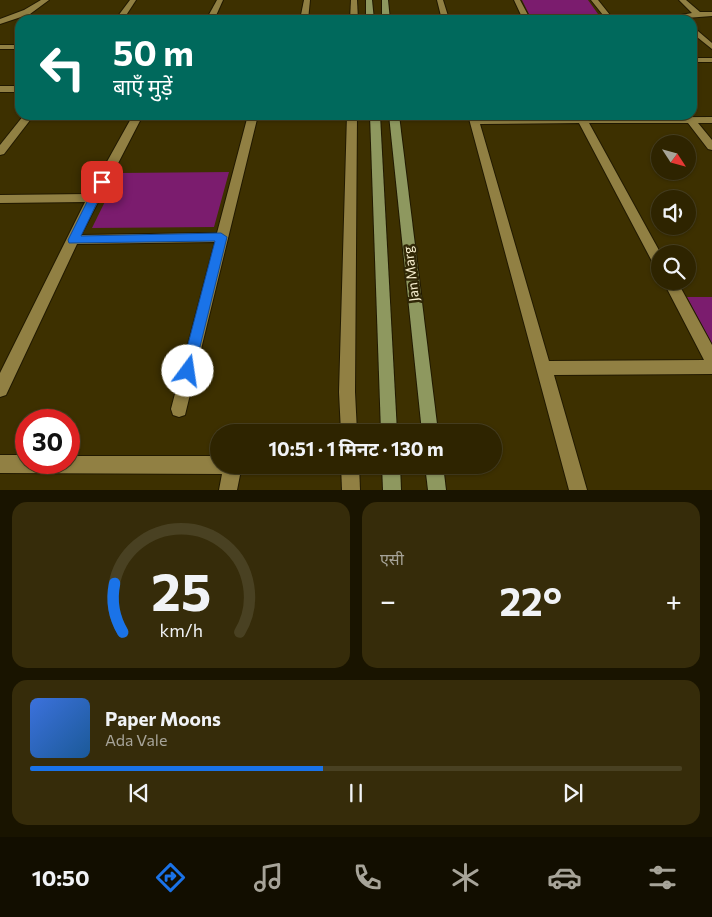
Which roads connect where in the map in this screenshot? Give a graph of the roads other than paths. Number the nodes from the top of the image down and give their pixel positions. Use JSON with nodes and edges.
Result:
{"nodes":[{"id":1,"x":46,"y":0,"type":"edge"},
{"id":2,"x":133,"y":0,"type":"edge"},
{"id":3,"x":220,"y":0,"type":"edge"},
{"id":4,"x":307,"y":0,"type":"edge"},
{"id":5,"x":354,"y":0,"type":"edge"},
{"id":6,"x":369,"y":0,"type":"edge"},
{"id":7,"x":385,"y":0,"type":"edge"},
{"id":8,"x":440,"y":0,"type":"edge"},
{"id":9,"x":517,"y":0,"type":"edge"},
{"id":10,"x":594,"y":0,"type":"edge"},
{"id":11,"x":682,"y":0,"type":"edge"},
{"id":12,"x":698,"y":14,"type":"junction"},
{"id":13,"x":712,"y":14,"type":"edge"},
{"id":14,"x":19,"y":15,"type":"edge"},
{"id":15,"x":122,"y":15,"type":"edge"},
{"id":16,"x":212,"y":15,"type":"edge"},
{"id":17,"x":305,"y":15,"type":"edge"},
{"id":18,"x":354,"y":15,"type":"edge"},
{"id":19,"x":370,"y":15,"type":"edge"},
{"id":20,"x":386,"y":15,"type":"edge"},
{"id":21,"x":445,"y":15,"type":"edge"},
{"id":22,"x":524,"y":15,"type":"edge"},
{"id":23,"x":606,"y":15,"type":"edge"},
{"id":24,"x":695,"y":15,"type":"edge"},
{"id":25,"x":15,"y":16,"type":"edge"},
{"id":26,"x":0,"y":22,"type":"edge"},
{"id":27,"x":697,"y":33,"type":"edge"},
{"id":28,"x":15,"y":46,"type":"edge"},
{"id":29,"x":0,"y":47,"type":"edge"},
{"id":30,"x":712,"y":47,"type":"edge"},
{"id":31,"x":697,"y":60,"type":"edge"},
{"id":32,"x":712,"y":60,"type":"edge"},
{"id":33,"x":0,"y":89,"type":"edge"},
{"id":34,"x":15,"y":89,"type":"edge"},
{"id":35,"x":25,"y":120,"type":"edge"},
{"id":36,"x":135,"y":120,"type":"edge"},
{"id":37,"x":252,"y":120,"type":"edge"},
{"id":38,"x":352,"y":120,"type":"edge"},
{"id":39,"x":374,"y":120,"type":"edge"},
{"id":40,"x":394,"y":120,"type":"edge"},
{"id":41,"x":475,"y":120,"type":"edge"},
{"id":42,"x":583,"y":120,"type":"joint"},
{"id":43,"x":691,"y":120,"type":"junction"},
{"id":44,"x":712,"y":120,"type":"edge"},
{"id":45,"x":712,"y":147,"type":"edge"},
{"id":46,"x":0,"y":152,"type":"edge"},
{"id":47,"x":93,"y":198,"type":"junction"},
{"id":48,"x":0,"y":199,"type":"edge"},
{"id":49,"x":221,"y":237,"type":"junction"},
{"id":50,"x":73,"y":240,"type":"junction"},
{"id":51,"x":651,"y":247,"type":"edge"},
{"id":52,"x":675,"y":290,"type":"edge"},
{"id":53,"x":712,"y":360,"type":"edge"},
{"id":54,"x":712,"y":367,"type":"edge"},
{"id":55,"x":544,"y":368,"type":"junction"},
{"id":56,"x":0,"y":390,"type":"edge"},
{"id":57,"x":179,"y":409,"type":"dead end"},
{"id":58,"x":349,"y":424,"type":"edge"},
{"id":59,"x":389,"y":424,"type":"edge"},
{"id":60,"x":429,"y":424,"type":"edge"},
{"id":61,"x":0,"y":464,"type":"edge"},
{"id":62,"x":351,"y":474,"type":"edge"},
{"id":63,"x":391,"y":474,"type":"edge"},
{"id":64,"x":435,"y":474,"type":"edge"},
{"id":65,"x":228,"y":490,"type":"edge"},
{"id":66,"x":352,"y":490,"type":"edge"},
{"id":67,"x":392,"y":490,"type":"edge"},
{"id":68,"x":437,"y":490,"type":"edge"},
{"id":69,"x":578,"y":490,"type":"edge"}],
"edges":[{"from":1,"to":14,"type":"street"},
{"from":2,"to":15,"type":"street"},
{"from":3,"to":16,"type":"street"},
{"from":4,"to":17,"type":"street"},
{"from":5,"to":18,"type":"street"},
{"from":6,"to":19,"type":"main road"},
{"from":7,"to":20,"type":"main road"},
{"from":8,"to":21,"type":"street"},
{"from":9,"to":22,"type":"street"},
{"from":10,"to":23,"type":"street"},
{"from":11,"to":12,"type":"street"},
{"from":12,"to":13,"type":"street"},
{"from":12,"to":24,"type":"street"},
{"from":25,"to":26,"type":"street"},
{"from":27,"to":30,"type":"street"},
{"from":28,"to":29,"type":"street"},
{"from":31,"to":32,"type":"street"},
{"from":33,"to":34,"type":"street"},
{"from":35,"to":46,"type":"street"},
{"from":36,"to":47,"type":"street"},
{"from":37,"to":49,"type":"street"},
{"from":38,"to":58,"type":"street"},
{"from":39,"to":59,"type":"main road","name":"Jan Marg"},
{"from":40,"to":60,"type":"main road","name":"Jan Marg"},
{"from":41,"to":55,"type":"street"},
{"from":42,"to":43,"type":"street"},
{"from":42,"to":51,"type":"street"},
{"from":43,"to":44,"type":"street"},
{"from":43,"to":45,"type":"street"},
{"from":47,"to":48,"type":"street"},
{"from":47,"to":50,"type":"street"},
{"from":49,"to":50,"type":"street"},
{"from":49,"to":57,"type":"street"},
{"from":50,"to":56,"type":"street"},
{"from":52,"to":53,"type":"street"},
{"from":54,"to":55,"type":"street"},
{"from":55,"to":69,"type":"street"},
{"from":61,"to":65,"type":"street"},
{"from":62,"to":66,"type":"street"},
{"from":63,"to":67,"type":"main road"},
{"from":64,"to":68,"type":"main road"}]}
